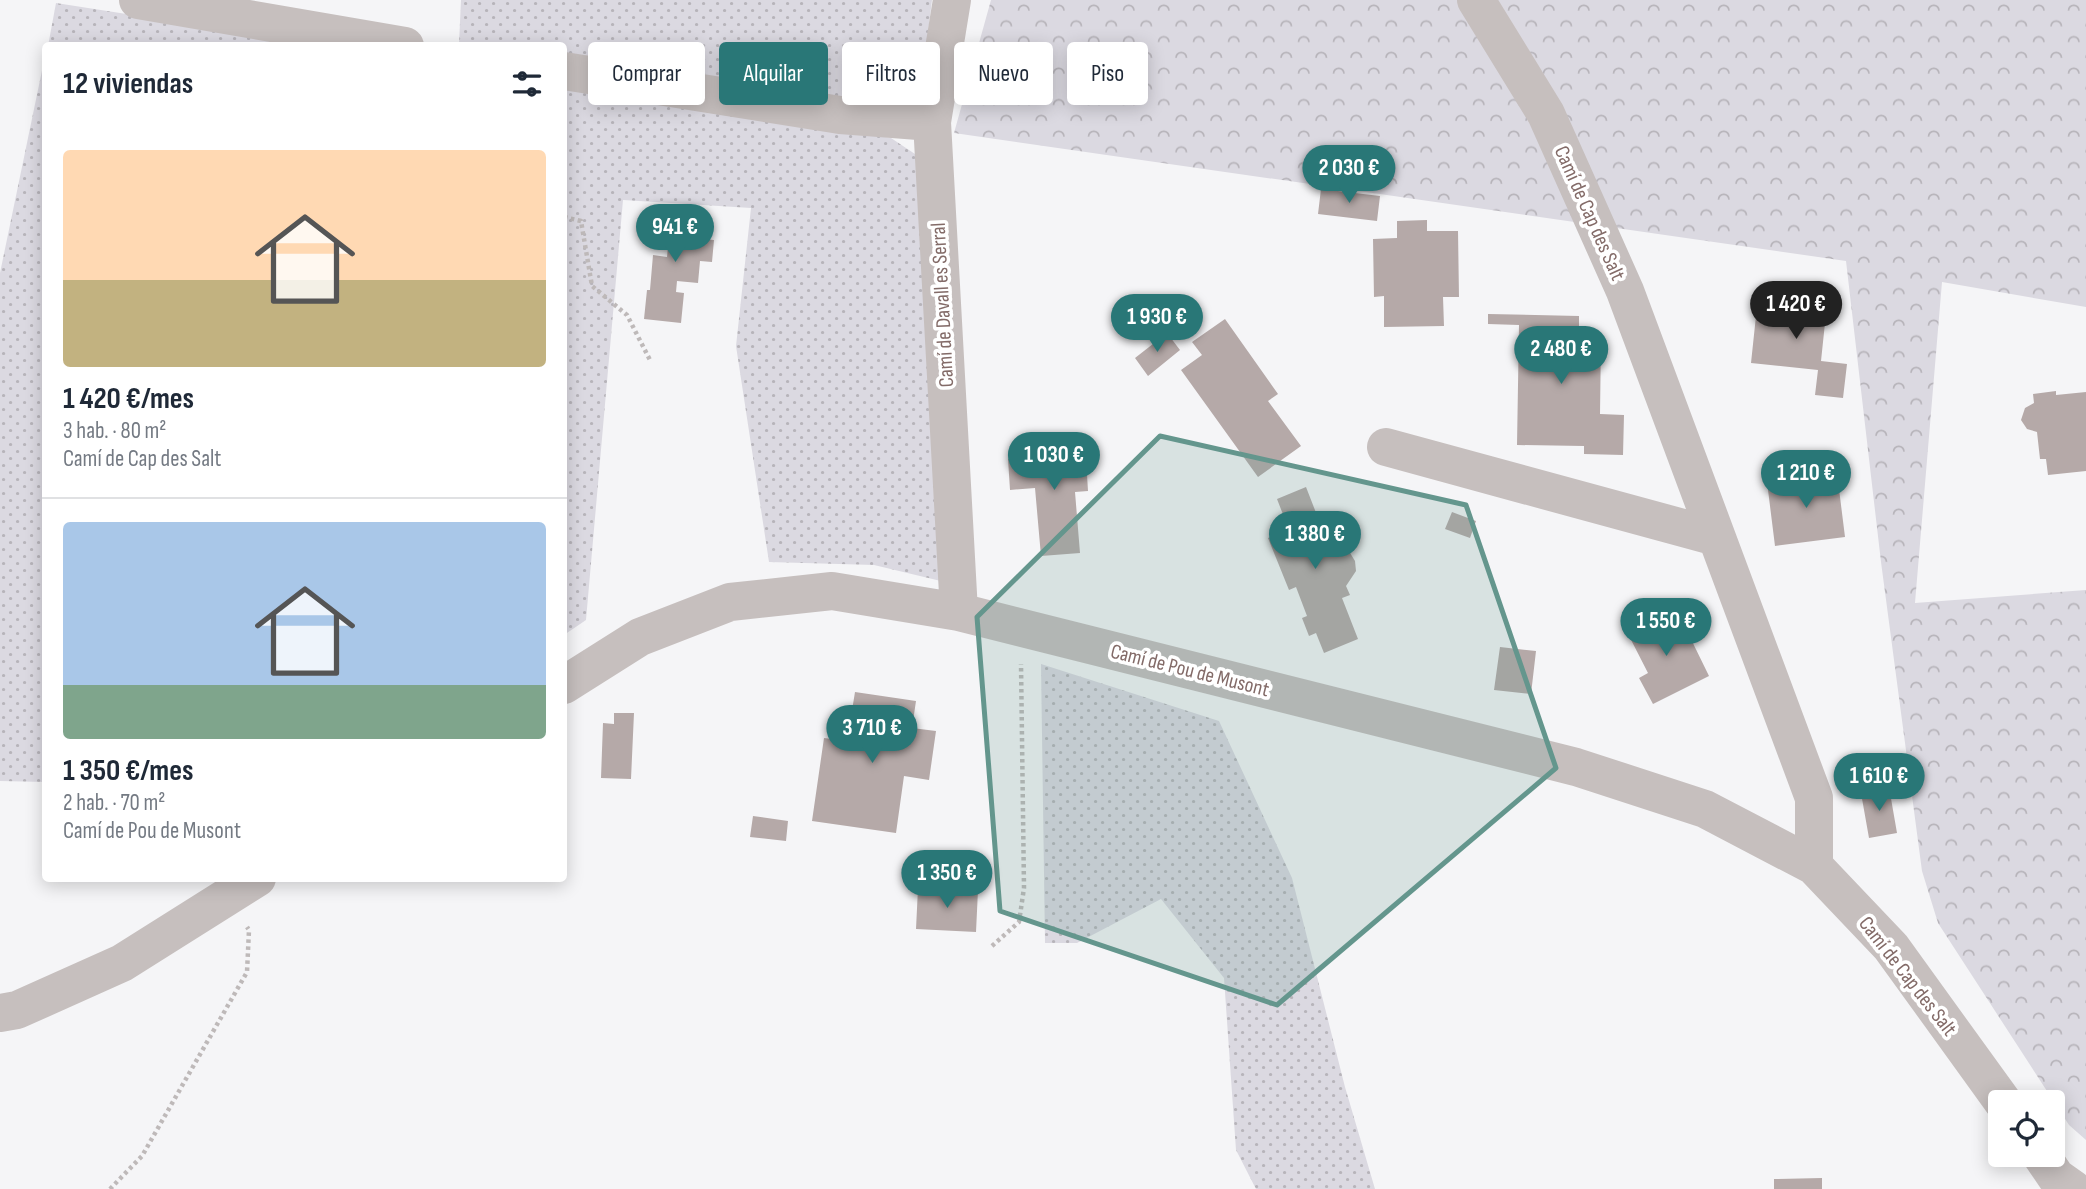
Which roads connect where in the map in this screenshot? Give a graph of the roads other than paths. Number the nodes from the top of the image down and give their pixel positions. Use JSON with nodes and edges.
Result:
{"nodes":[{"id":1,"x":138,"y":0,"type":"edge"},
{"id":2,"x":952,"y":0,"type":"edge"},
{"id":3,"x":1476,"y":0,"type":"edge"},
{"id":4,"x":382,"y":42,"type":"edge"},
{"id":5,"x":567,"y":71,"type":"edge"},
{"id":6,"x":932,"y":122,"type":"junction"},
{"id":7,"x":1386,"y":447,"type":"dead end"},
{"id":8,"x":1716,"y":537,"type":"junction"},
{"id":9,"x":959,"y":612,"type":"junction"},
{"id":10,"x":567,"y":683,"type":"edge"},
{"id":11,"x":1814,"y":866,"type":"junction"},
{"id":12,"x":242,"y":888,"type":"edge"},
{"id":13,"x":0,"y":1013,"type":"edge"},
{"id":14,"x":1994,"y":1090,"type":"edge"},
{"id":15,"x":2049,"y":1167,"type":"edge"},
{"id":16,"x":2073,"y":1189,"type":"edge"}],
"edges":[{"from":1,"to":4,"type":"street"},
{"from":2,"to":6,"type":"street","name":"Camí de Davall es Serral"},
{"from":3,"to":8,"type":"street","name":"Camí de Cap des Salt"},
{"from":5,"to":6,"type":"street"},
{"from":6,"to":9,"type":"street","name":"Camí de Davall es Serral"},
{"from":7,"to":8,"type":"street"},
{"from":8,"to":11,"type":"street","name":"Camí de Cap des Salt"},
{"from":9,"to":10,"type":"street","name":"Camí de Pou de Musont"},
{"from":9,"to":11,"type":"street","name":"Camí de Pou de Musont"},
{"from":11,"to":14,"type":"street","name":"Camí de Cap des Salt"},
{"from":12,"to":13,"type":"street"},
{"from":15,"to":16,"type":"street"}]}
